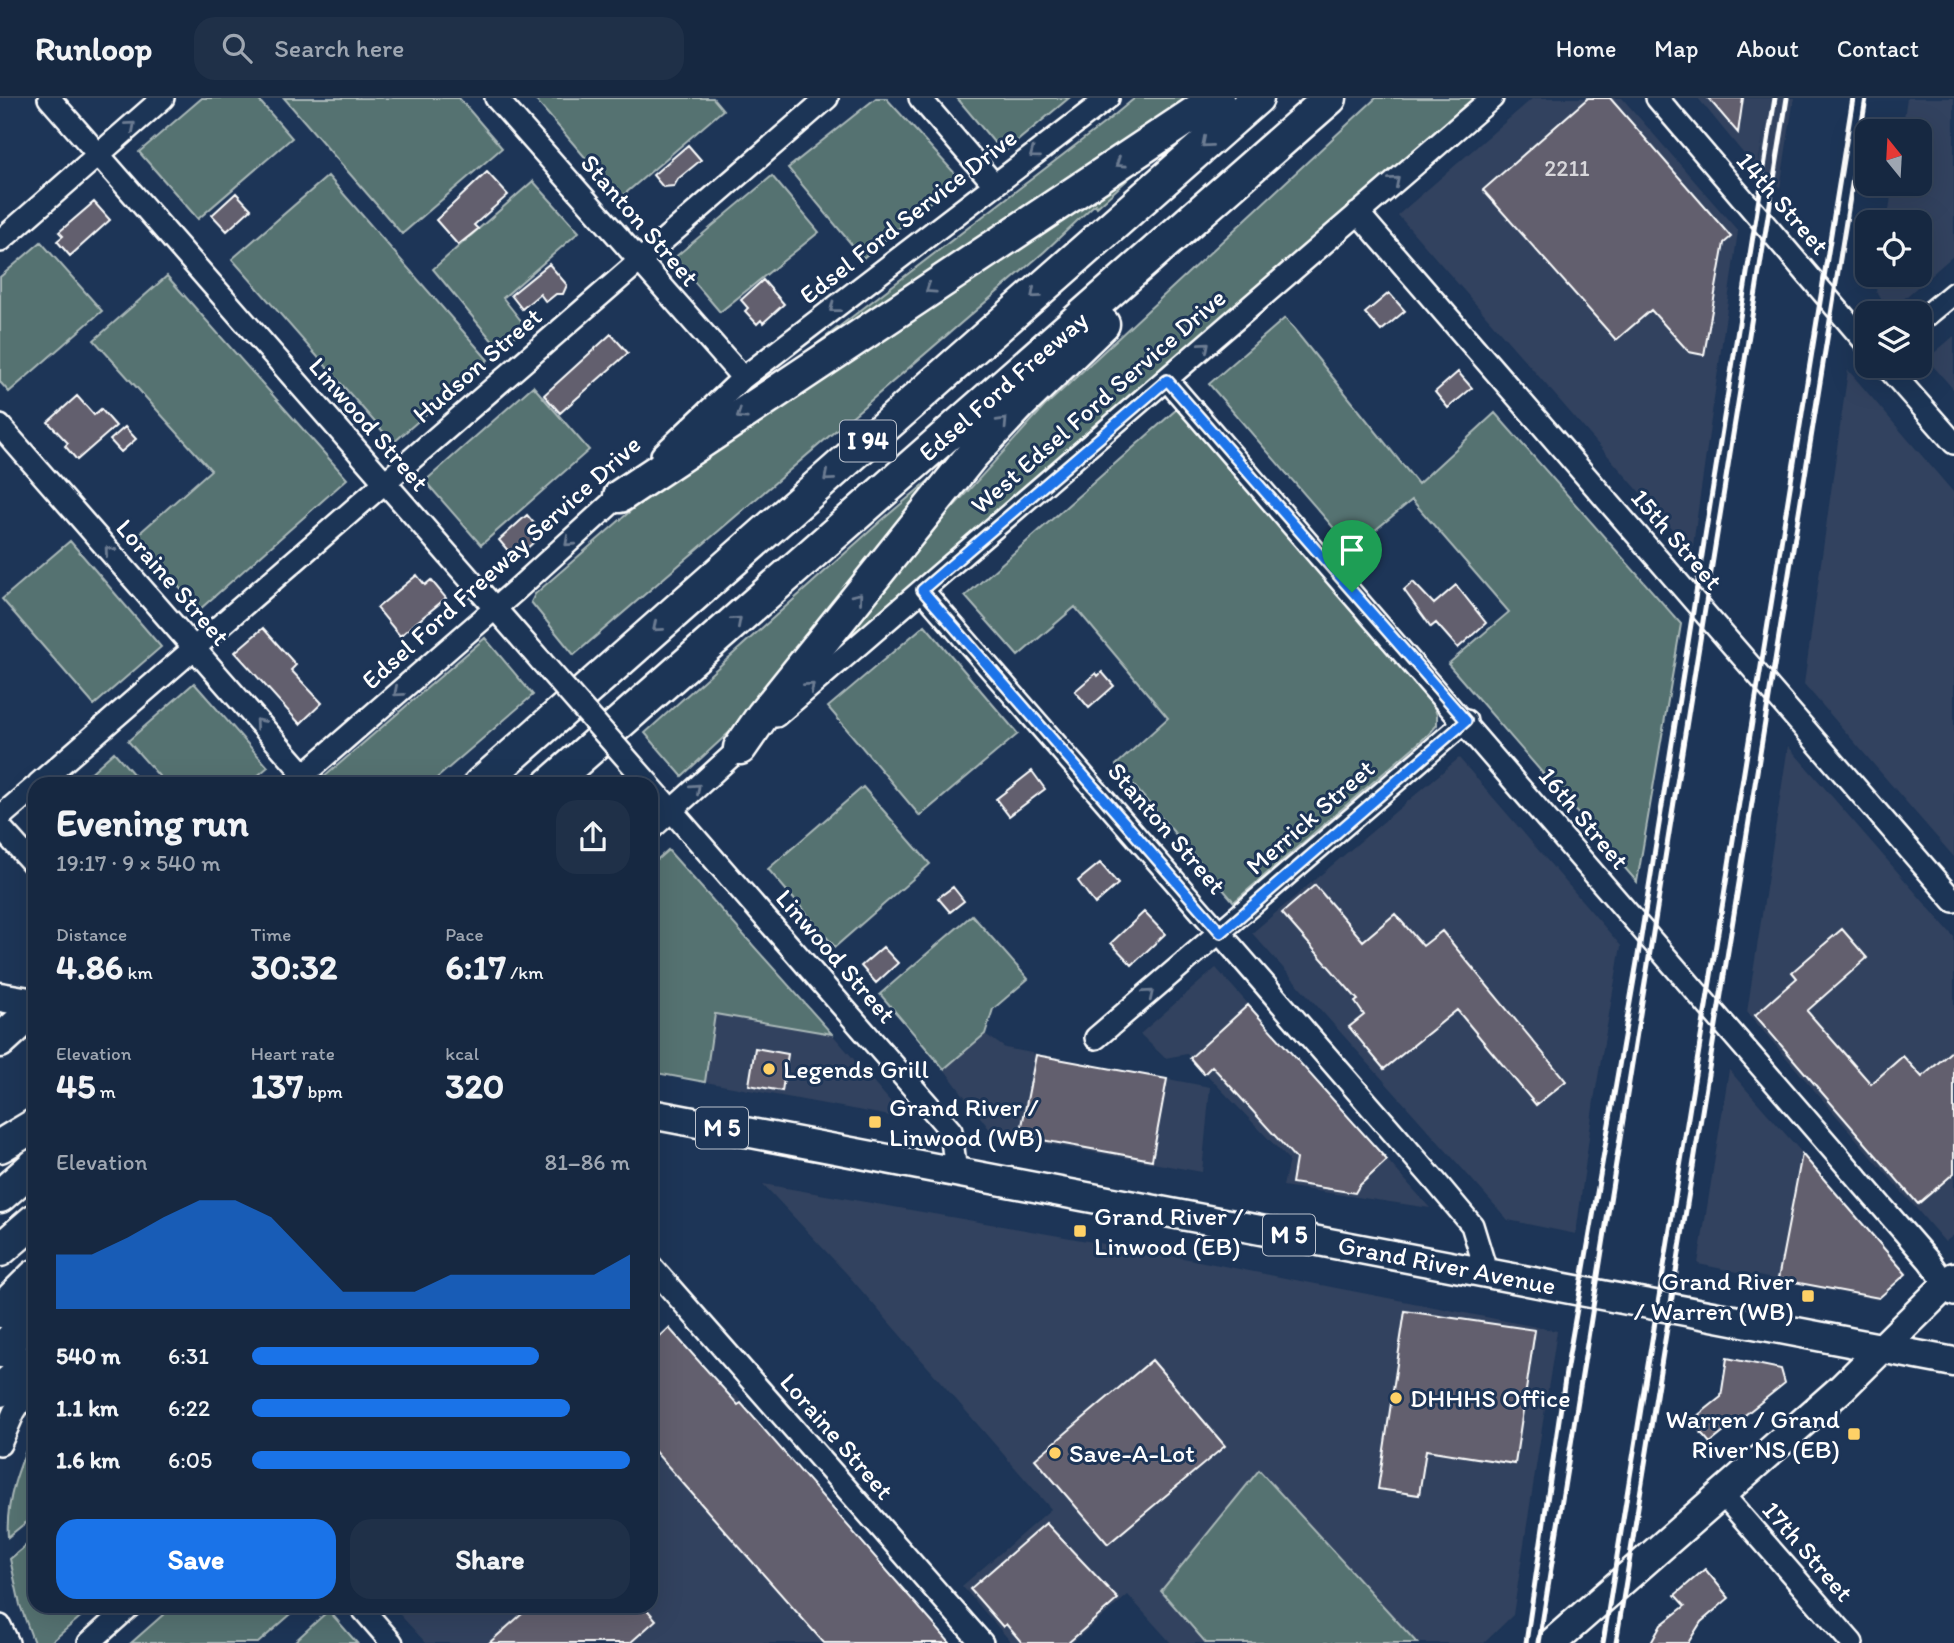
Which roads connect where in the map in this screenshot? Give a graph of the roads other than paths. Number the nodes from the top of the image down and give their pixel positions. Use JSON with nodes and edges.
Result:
{"nodes":[{"id":1,"x":49,"y":98,"type":"edge"},
{"id":2,"x":163,"y":98,"type":"edge"},
{"id":3,"x":496,"y":98,"type":"edge"},
{"id":4,"x":827,"y":98,"type":"edge"},
{"id":5,"x":920,"y":98,"type":"edge"},
{"id":6,"x":1108,"y":98,"type":"edge"},
{"id":7,"x":1217,"y":98,"type":"edge"},
{"id":8,"x":1257,"y":98,"type":"edge"},
{"id":9,"x":1330,"y":98,"type":"edge"},
{"id":10,"x":1492,"y":98,"type":"edge"},
{"id":11,"x":1657,"y":98,"type":"edge"},
{"id":12,"x":1286,"y":136,"type":"junction"},
{"id":13,"x":98,"y":154,"type":"junction"},
{"id":14,"x":994,"y":184,"type":"junction"},
{"id":15,"x":1358,"y":213,"type":"junction"},
{"id":16,"x":0,"y":241,"type":"edge"},
{"id":17,"x":639,"y":262,"type":"junction"},
{"id":18,"x":1954,"y":293,"type":"edge"},
{"id":19,"x":1932,"y":311,"type":"edge"},
{"id":20,"x":1855,"y":330,"type":"edge"},
{"id":21,"x":743,"y":378,"type":"junction"},
{"id":22,"x":1897,"y":378,"type":"edge"},
{"id":23,"x":1167,"y":380,"type":"junction"},
{"id":24,"x":0,"y":426,"type":"edge"},
{"id":25,"x":1954,"y":443,"type":"edge"},
{"id":26,"x":384,"y":483,"type":"junction"},
{"id":27,"x":620,"y":496,"type":"junction"},
{"id":28,"x":922,"y":590,"type":"junction"},
{"id":29,"x":494,"y":609,"type":"junction"},
{"id":30,"x":194,"y":648,"type":"junction"},
{"id":31,"x":1466,"y":721,"type":"junction"},
{"id":32,"x":594,"y":747,"type":"junction"},
{"id":33,"x":740,"y":748,"type":"junction"},
{"id":34,"x":45,"y":777,"type":"edge"},
{"id":35,"x":296,"y":777,"type":"edge"},
{"id":36,"x":300,"y":777,"type":"edge"},
{"id":37,"x":488,"y":777,"type":"edge"},
{"id":38,"x":558,"y":777,"type":"edge"},
{"id":39,"x":570,"y":777,"type":"edge"},
{"id":40,"x":642,"y":777,"type":"edge"},
{"id":41,"x":28,"y":792,"type":"edge"},
{"id":42,"x":658,"y":795,"type":"edge"},
{"id":43,"x":672,"y":810,"type":"junction"},
{"id":44,"x":0,"y":817,"type":"edge"},
{"id":45,"x":658,"y":823,"type":"edge"},
{"id":46,"x":0,"y":827,"type":"edge"},
{"id":47,"x":28,"y":858,"type":"edge"},
{"id":48,"x":1954,"y":901,"type":"edge"},
{"id":49,"x":1221,"y":933,"type":"junction"},
{"id":50,"x":0,"y":997,"type":"edge"},
{"id":51,"x":28,"y":1002,"type":"edge"},
{"id":52,"x":28,"y":1015,"type":"edge"},
{"id":53,"x":1096,"y":1038,"type":"dead end"},
{"id":54,"x":0,"y":1041,"type":"edge"},
{"id":55,"x":658,"y":1115,"type":"edge"},
{"id":56,"x":28,"y":1129,"type":"edge"},
{"id":57,"x":0,"y":1146,"type":"edge"},
{"id":58,"x":28,"y":1171,"type":"edge"},
{"id":59,"x":956,"y":1173,"type":"junction"},
{"id":60,"x":0,"y":1196,"type":"edge"},
{"id":61,"x":28,"y":1226,"type":"edge"},
{"id":62,"x":0,"y":1250,"type":"edge"},
{"id":63,"x":1488,"y":1273,"type":"junction"},
{"id":64,"x":658,"y":1274,"type":"edge"},
{"id":65,"x":28,"y":1283,"type":"edge"},
{"id":66,"x":1951,"y":1286,"type":"edge"},
{"id":67,"x":0,"y":1311,"type":"edge"},
{"id":68,"x":28,"y":1323,"type":"edge"},
{"id":69,"x":1885,"y":1347,"type":"junction"},
{"id":70,"x":0,"y":1351,"type":"edge"},
{"id":71,"x":1954,"y":1362,"type":"edge"},
{"id":72,"x":28,"y":1367,"type":"edge"},
{"id":73,"x":0,"y":1390,"type":"edge"},
{"id":74,"x":28,"y":1390,"type":"edge"},
{"id":75,"x":0,"y":1444,"type":"edge"},
{"id":76,"x":1723,"y":1495,"type":"junction"},
{"id":77,"x":122,"y":1613,"type":"edge"},
{"id":78,"x":366,"y":1613,"type":"edge"},
{"id":79,"x":0,"y":1626,"type":"edge"},
{"id":80,"x":8,"y":1643,"type":"edge"},
{"id":81,"x":89,"y":1643,"type":"edge"},
{"id":82,"x":392,"y":1643,"type":"edge"},
{"id":83,"x":982,"y":1643,"type":"edge"},
{"id":84,"x":1552,"y":1643,"type":"edge"},
{"id":85,"x":1852,"y":1643,"type":"edge"}],
"edges":[{"from":1,"to":13,"type":"street","name":"Linwood Street"},
{"from":13,"to":2,"type":"street","one_way":true},
{"from":3,"to":17,"type":"street","name":"Stanton Street"},
{"from":4,"to":17,"type":"street","name":"Hudson Street"},
{"from":5,"to":14,"type":"street"},
{"from":6,"to":14,"type":"street","name":"Edsel Ford Service Drive","one_way":true},
{"from":7,"to":27,"type":"highway","one_way":true},
{"from":8,"to":37,"type":"highway","name":"Edsel Ford Freeway","number":"I 94","one_way":true},
{"from":9,"to":12,"type":"highway","name":"Edsel Ford Freeway","number":"I 94"},
{"from":15,"to":10,"type":"street","name":"West Edsel Ford Service Drive","one_way":true},
{"from":11,"to":20,"type":"street","name":"14th Street"},
{"from":32,"to":12,"type":"highway","name":"Edsel Ford Freeway","number":"I 94","one_way":true},
{"from":33,"to":12,"type":"highway","one_way":true},
{"from":13,"to":16,"type":"street"},
{"from":13,"to":26,"type":"street","name":"Linwood Street"},
{"from":14,"to":21,"type":"street","name":"Edsel Ford Service Drive","one_way":true},
{"from":23,"to":15,"type":"street","name":"West Edsel Ford Service Drive","one_way":true},
{"from":15,"to":48,"type":"street","name":"15th Street"},
{"from":17,"to":21,"type":"street","name":"Stanton Street"},
{"from":17,"to":26,"type":"street","name":"Hudson Street"},
{"from":18,"to":19,"type":"street"},
{"from":21,"to":27,"type":"street","name":"Edsel Ford Freeway Service Drive"},
{"from":22,"to":25,"type":"street"},
{"from":23,"to":28,"type":"street","name":"West Edsel Ford Service Drive"},
{"from":23,"to":31,"type":"street","name":"16th Street"},
{"from":30,"to":24,"type":"street","name":"Loraine Street","one_way":true},
{"from":26,"to":29,"type":"street","name":"Linwood Street"},
{"from":26,"to":30,"type":"street","name":"Hudson Street"},
{"from":27,"to":29,"type":"street","name":"Edsel Ford Freeway Service Drive","one_way":true},
{"from":33,"to":28,"type":"street","name":"West Edsel Ford Service Drive","one_way":true},
{"from":28,"to":49,"type":"street","name":"Stanton Street"},
{"from":29,"to":36,"type":"street","name":"Edsel Ford Freeway Service Drive","one_way":true},
{"from":29,"to":40,"type":"street","name":"Linwood Street","bridge":true},
{"from":30,"to":34,"type":"street","name":"Hudson Street"},
{"from":35,"to":30,"type":"street","name":"Loraine Street","one_way":true},
{"from":31,"to":49,"type":"street","name":"Merrick Street"},
{"from":31,"to":66,"type":"street","name":"16th Street"},
{"from":32,"to":38,"type":"highway","name":"Edsel Ford Freeway","number":"I 94"},
{"from":32,"to":39,"type":"highway"},
{"from":43,"to":33,"type":"street","one_way":true},
{"from":41,"to":44,"type":"street","name":"Hudson Street"},
{"from":42,"to":43,"type":"street","name":"Linwood Street"},
{"from":43,"to":45,"type":"street"},
{"from":43,"to":59,"type":"street","name":"Linwood Street"},
{"from":46,"to":47,"type":"street"},
{"from":53,"to":49,"type":"street","name":"Merrick Street","one_way":true},
{"from":49,"to":63,"type":"street","name":"Stanton Street"},
{"from":50,"to":51,"type":"main road"},
{"from":52,"to":54,"type":"highway"},
{"from":55,"to":59,"type":"main road","name":"Grand River Avenue","number":"M 5"},
{"from":56,"to":57,"type":"highway"},
{"from":58,"to":60,"type":"highway"},
{"from":59,"to":63,"type":"main road","name":"Grand River Avenue","number":"M 5"},
{"from":61,"to":62,"type":"highway"},
{"from":63,"to":69,"type":"main road","name":"Grand River Avenue","number":"M 5"},
{"from":64,"to":83,"type":"street","name":"Loraine Street"},
{"from":65,"to":67,"type":"highway"},
{"from":66,"to":69,"type":"main road"},
{"from":68,"to":70,"type":"highway"},
{"from":69,"to":71,"type":"main road","name":"Grand River Avenue","number":"M 5"},
{"from":69,"to":76,"type":"main road"},
{"from":72,"to":73,"type":"highway"},
{"from":74,"to":75,"type":"street"},
{"from":76,"to":84,"type":"main road"},
{"from":76,"to":85,"type":"street","name":"17th Street"},
{"from":77,"to":81,"type":"street"},
{"from":78,"to":82,"type":"street"},
{"from":79,"to":80,"type":"street"}]}
